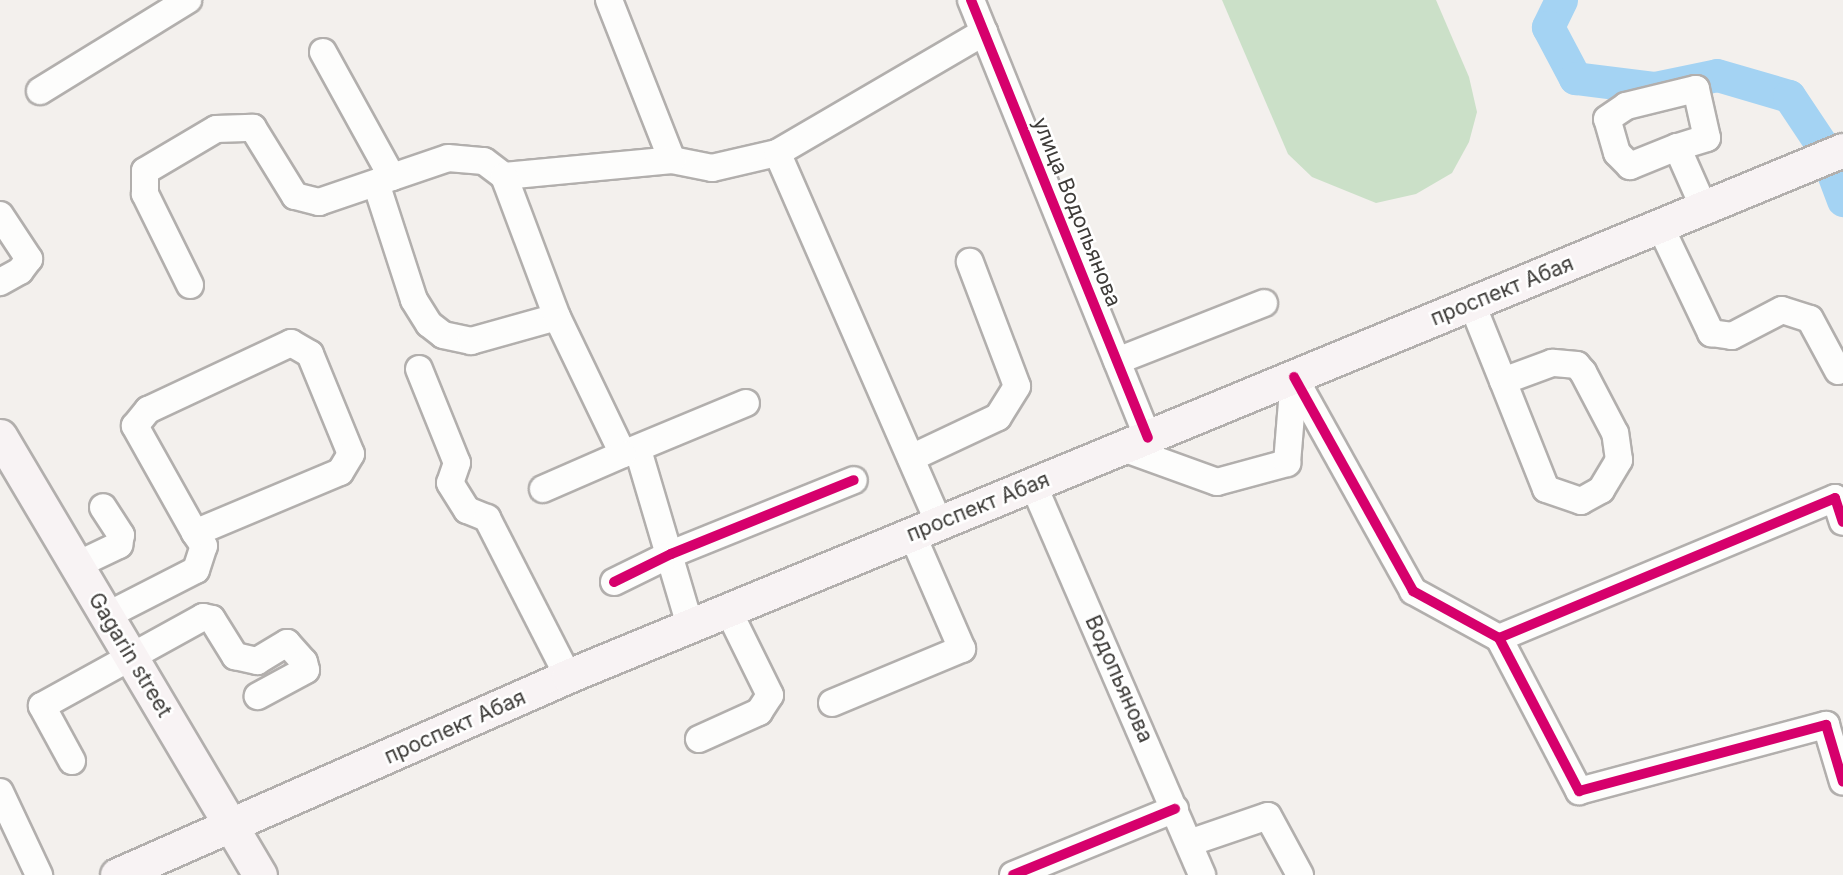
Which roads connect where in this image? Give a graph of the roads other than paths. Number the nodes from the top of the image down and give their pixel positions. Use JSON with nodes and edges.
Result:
{"nodes":[{"id":1,"x":188,"y":0,"type":"edge"},
{"id":2,"x":609,"y":0,"type":"edge"},
{"id":3,"x":971,"y":0,"type":"edge"},
{"id":4,"x":984,"y":32,"type":"junction"},
{"id":5,"x":323,"y":52,"type":"dead end"},
{"id":6,"x":40,"y":91,"type":"dead end"},
{"id":7,"x":1678,"y":147,"type":"dead end"},
{"id":8,"x":1843,"y":150,"type":"edge"},
{"id":9,"x":777,"y":153,"type":"junction"},
{"id":10,"x":672,"y":160,"type":"junction"},
{"id":11,"x":504,"y":176,"type":"junction"},
{"id":12,"x":384,"y":180,"type":"junction"},
{"id":13,"x":1703,"y":208,"type":"junction"},
{"id":14,"x":0,"y":215,"type":"edge"},
{"id":15,"x":1660,"y":226,"type":"junction"},
{"id":16,"x":970,"y":262,"type":"dead end"},
{"id":17,"x":0,"y":282,"type":"edge"},
{"id":18,"x":190,"y":285,"type":"dead end"},
{"id":19,"x":1265,"y":303,"type":"dead end"},
{"id":20,"x":1472,"y":304,"type":"junction"},
{"id":21,"x":557,"y":317,"type":"junction"},
{"id":22,"x":1117,"y":361,"type":"junction"},
{"id":23,"x":419,"y":369,"type":"dead end"},
{"id":24,"x":1838,"y":371,"type":"dead end"},
{"id":25,"x":1294,"y":377,"type":"junction"},
{"id":26,"x":1503,"y":381,"type":"junction"},
{"id":27,"x":746,"y":403,"type":"dead end"},
{"id":28,"x":0,"y":436,"type":"edge"},
{"id":29,"x":1136,"y":443,"type":"junction"},
{"id":30,"x":631,"y":452,"type":"junction"},
{"id":31,"x":911,"y":458,"type":"junction"},
{"id":32,"x":854,"y":480,"type":"dead end"},
{"id":33,"x":1033,"y":484,"type":"junction"},
{"id":34,"x":543,"y":489,"type":"dead end"},
{"id":35,"x":103,"y":507,"type":"dead end"},
{"id":36,"x":1843,"y":522,"type":"edge"},
{"id":37,"x":926,"y":528,"type":"junction"},
{"id":38,"x":195,"y":533,"type":"junction"},
{"id":39,"x":671,"y":554,"type":"junction"},
{"id":40,"x":77,"y":565,"type":"junction"},
{"id":41,"x":614,"y":582,"type":"dead end"},
{"id":42,"x":728,"y":610,"type":"junction"},
{"id":43,"x":106,"y":616,"type":"junction"},
{"id":44,"x":690,"y":626,"type":"junction"},
{"id":45,"x":1499,"y":638,"type":"junction"},
{"id":46,"x":131,"y":658,"type":"junction"},
{"id":47,"x":568,"y":676,"type":"junction"},
{"id":48,"x":258,"y":696,"type":"dead end"},
{"id":49,"x":832,"y":703,"type":"dead end"},
{"id":50,"x":699,"y":739,"type":"dead end"},
{"id":51,"x":72,"y":761,"type":"dead end"},
{"id":52,"x":1843,"y":782,"type":"edge"},
{"id":53,"x":0,"y":792,"type":"edge"},
{"id":54,"x":1175,"y":809,"type":"junction"},
{"id":55,"x":233,"y":827,"type":"junction"},
{"id":56,"x":1189,"y":843,"type":"junction"},
{"id":57,"x":39,"y":875,"type":"edge"},
{"id":58,"x":117,"y":875,"type":"edge"},
{"id":59,"x":260,"y":875,"type":"edge"},
{"id":60,"x":1013,"y":875,"type":"edge"},
{"id":61,"x":1202,"y":875,"type":"edge"},
{"id":62,"x":1300,"y":875,"type":"edge"}],
"edges":[{"from":1,"to":6,"type":"street"},
{"from":2,"to":10,"type":"street"},
{"from":3,"to":4,"type":"street","name":"улица Водопьянова"},
{"from":4,"to":9,"type":"street"},
{"from":4,"to":22,"type":"street","name":"улица Водопьянова"},
{"from":5,"to":12,"type":"street"},
{"from":7,"to":13,"type":"street"},
{"from":8,"to":13,"type":"main road","name":"проспект Абая"},
{"from":9,"to":10,"type":"street"},
{"from":9,"to":31,"type":"street"},
{"from":10,"to":11,"type":"street"},
{"from":11,"to":12,"type":"street"},
{"from":11,"to":21,"type":"street"},
{"from":12,"to":18,"type":"street"},
{"from":12,"to":21,"type":"street"},
{"from":13,"to":15,"type":"main road","name":"проспект Абая"},
{"from":14,"to":17,"type":"street"},
{"from":15,"to":20,"type":"main road","name":"проспект Абая"},
{"from":15,"to":24,"type":"street"},
{"from":16,"to":31,"type":"street"},
{"from":19,"to":22,"type":"street"},
{"from":20,"to":25,"type":"main road","name":"проспект Абая"},
{"from":20,"to":26,"type":"street"},
{"from":21,"to":30,"type":"street"},
{"from":22,"to":29,"type":"street","name":"улица Водопьянова"},
{"from":23,"to":47,"type":"street"},
{"from":25,"to":29,"type":"main road","name":"проспект Абая"},
{"from":25,"to":29,"type":"street"},
{"from":25,"to":45,"type":"street"},
{"from":26,"to":26,"type":"street"},
{"from":27,"to":30,"type":"street"},
{"from":28,"to":40,"type":"main road","name":"Gagarin street"},
{"from":29,"to":33,"type":"main road","name":"проспект Абая"},
{"from":30,"to":34,"type":"street"},
{"from":30,"to":39,"type":"street"},
{"from":31,"to":37,"type":"street"},
{"from":32,"to":39,"type":"street"},
{"from":33,"to":37,"type":"main road","name":"проспект Абая"},
{"from":33,"to":54,"type":"street","name":"Водопьянова"},
{"from":35,"to":40,"type":"street"},
{"from":36,"to":45,"type":"street"},
{"from":37,"to":42,"type":"main road","name":"проспект Абая"},
{"from":37,"to":49,"type":"street"},
{"from":38,"to":38,"type":"street"},
{"from":38,"to":43,"type":"street"},
{"from":39,"to":41,"type":"street"},
{"from":39,"to":44,"type":"street"},
{"from":40,"to":43,"type":"main road","name":"Gagarin street"},
{"from":42,"to":44,"type":"main road","name":"проспект Абая"},
{"from":42,"to":50,"type":"street"},
{"from":43,"to":46,"type":"main road","name":"Gagarin street"},
{"from":44,"to":47,"type":"main road","name":"проспект Абая"},
{"from":45,"to":52,"type":"street"},
{"from":46,"to":48,"type":"street"},
{"from":46,"to":51,"type":"street"},
{"from":46,"to":55,"type":"main road","name":"Gagarin street"},
{"from":47,"to":55,"type":"main road","name":"проспект Абая"},
{"from":53,"to":57,"type":"street"},
{"from":54,"to":56,"type":"street","name":"Водопьянова"},
{"from":54,"to":60,"type":"street"},
{"from":55,"to":58,"type":"main road","name":"проспект Абая"},
{"from":55,"to":59,"type":"main road","name":"Gagarin street"},
{"from":56,"to":61,"type":"street","name":"Водопьянова"},
{"from":56,"to":62,"type":"street"}]}
